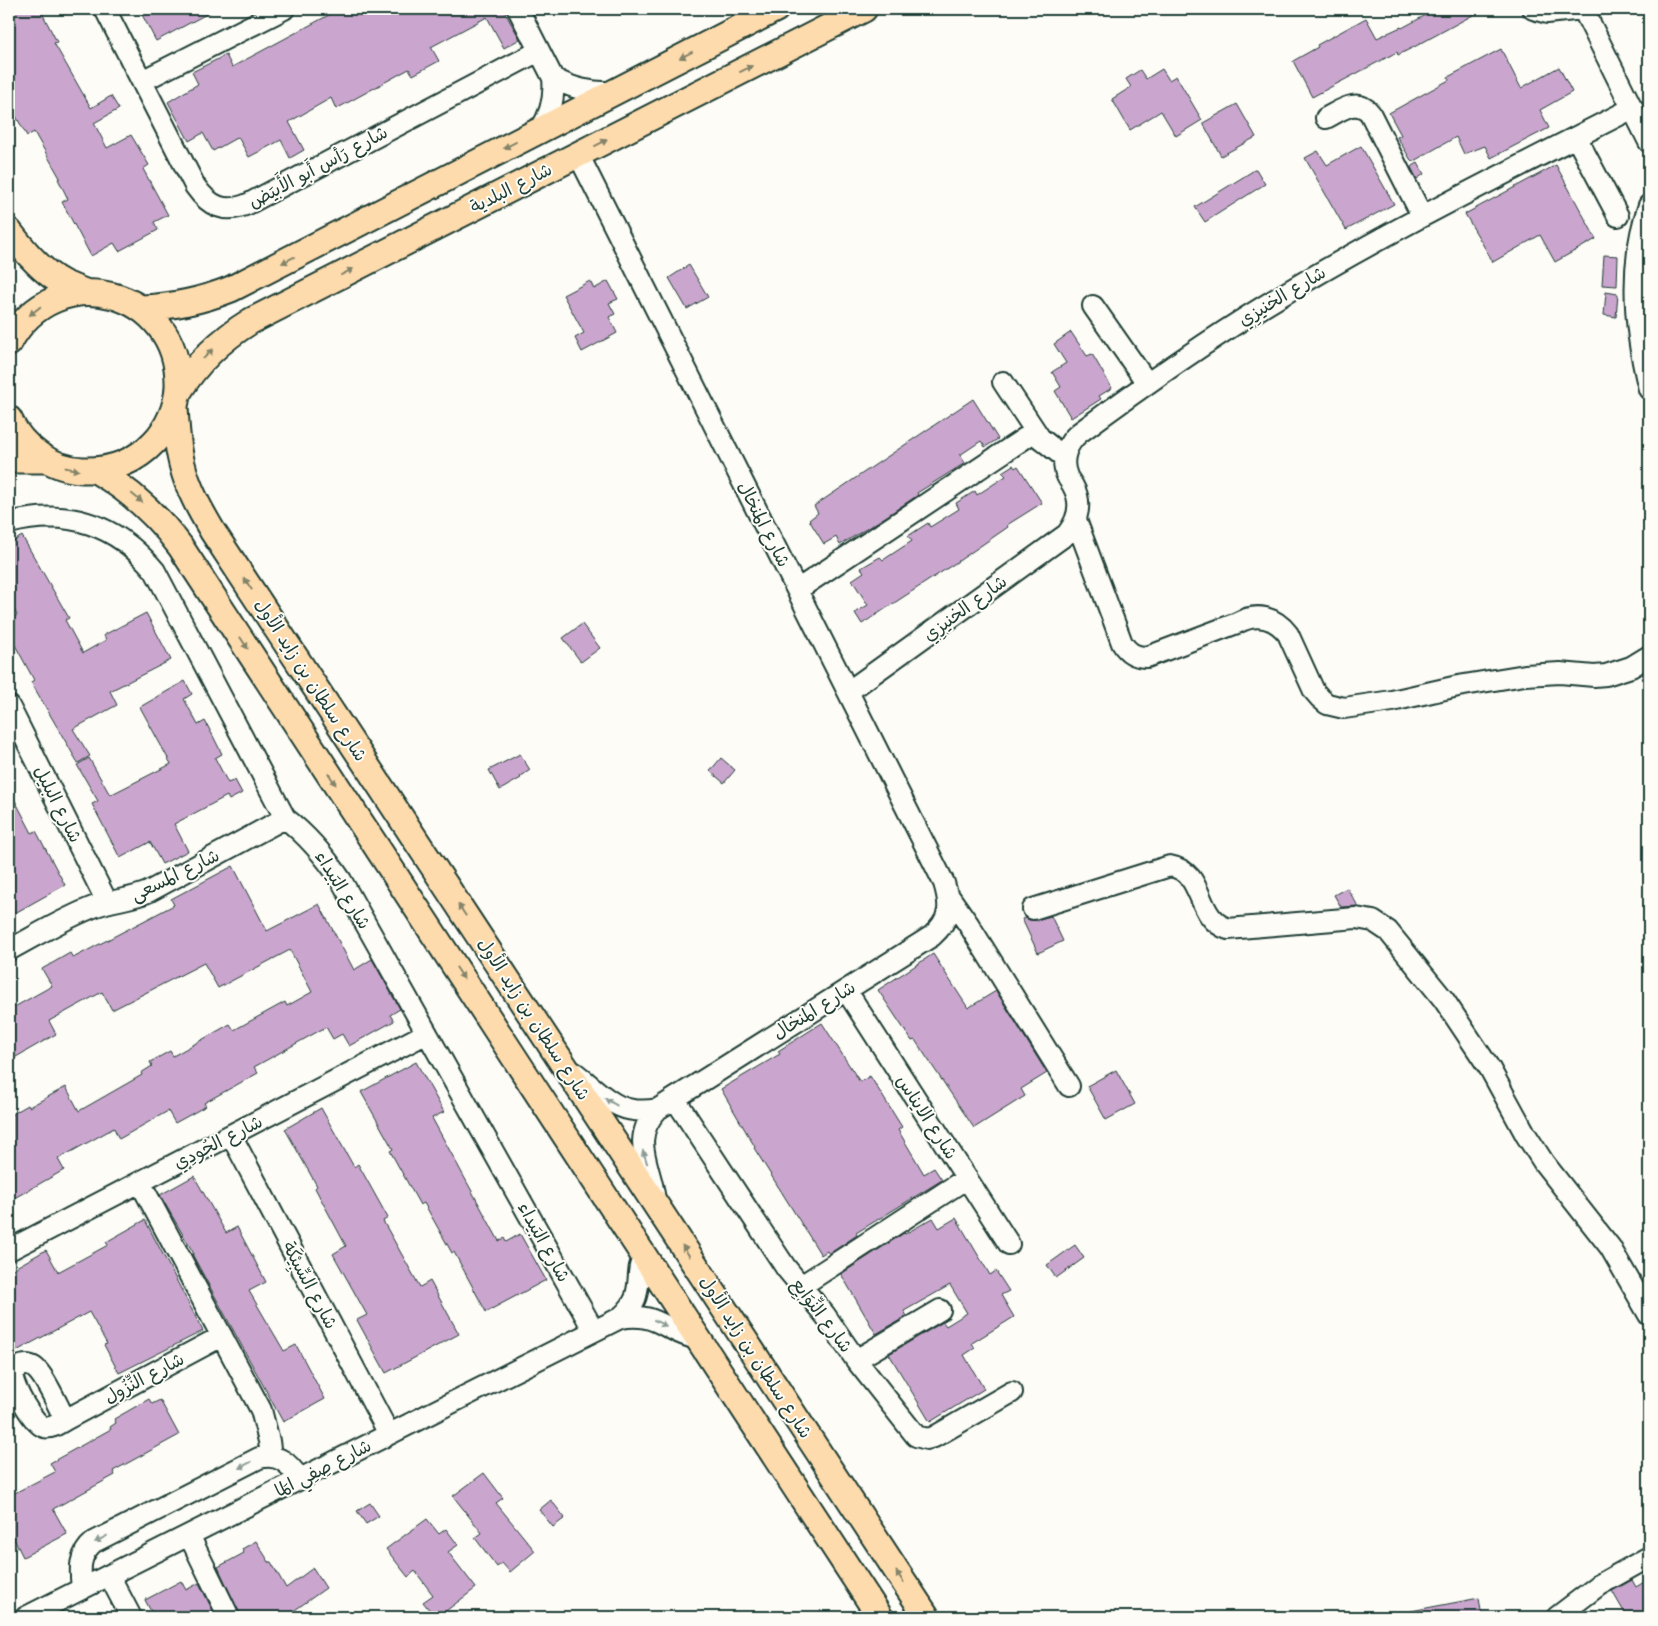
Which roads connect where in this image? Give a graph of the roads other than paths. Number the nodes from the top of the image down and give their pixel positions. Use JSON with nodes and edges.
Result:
{"nodes":[{"id":1,"x":105,"y":9,"type":"edge"},
{"id":2,"x":284,"y":9,"type":"edge"},
{"id":3,"x":518,"y":9,"type":"edge"},
{"id":4,"x":776,"y":9,"type":"edge"},
{"id":5,"x":864,"y":9,"type":"edge"},
{"id":6,"x":1532,"y":9,"type":"edge"},
{"id":7,"x":1583,"y":9,"type":"edge"},
{"id":8,"x":539,"y":51,"type":"junction"},
{"id":9,"x":553,"y":78,"type":"junction"},
{"id":10,"x":142,"y":81,"type":"junction"},
{"id":11,"x":614,"y":92,"type":"junction"},
{"id":12,"x":1633,"y":108,"type":"junction"},
{"id":13,"x":1326,"y":118,"type":"dead end"},
{"id":14,"x":540,"y":130,"type":"junction"},
{"id":15,"x":1576,"y":137,"type":"junction"},
{"id":16,"x":1649,"y":142,"type":"edge"},
{"id":17,"x":578,"y":154,"type":"junction"},
{"id":18,"x":1649,"y":205,"type":"edge"},
{"id":19,"x":1422,"y":216,"type":"junction"},
{"id":20,"x":1618,"y":216,"type":"dead end"},
{"id":21,"x":9,"y":231,"type":"edge"},
{"id":22,"x":85,"y":292,"type":"junction"},
{"id":23,"x":1093,"y":306,"type":"dead end"},
{"id":24,"x":140,"y":308,"type":"junction"},
{"id":25,"x":9,"y":343,"type":"edge"},
{"id":26,"x":1003,"y":382,"type":"dead end"},
{"id":27,"x":1147,"y":383,"type":"junction"},
{"id":28,"x":1649,"y":389,"type":"edge"},
{"id":29,"x":176,"y":400,"type":"junction"},
{"id":30,"x":9,"y":419,"type":"edge"},
{"id":31,"x":1031,"y":434,"type":"junction"},
{"id":32,"x":1064,"y":457,"type":"junction"},
{"id":33,"x":9,"y":460,"type":"edge"},
{"id":34,"x":47,"y":460,"type":"junction"},
{"id":35,"x":97,"y":470,"type":"junction"},
{"id":36,"x":1076,"y":520,"type":"junction"},
{"id":37,"x":9,"y":523,"type":"edge"},
{"id":38,"x":798,"y":590,"type":"junction"},
{"id":39,"x":1649,"y":656,"type":"edge"},
{"id":40,"x":848,"y":691,"type":"junction"},
{"id":41,"x":9,"y":706,"type":"edge"},
{"id":42,"x":285,"y":818,"type":"junction"},
{"id":43,"x":948,"y":895,"type":"junction"},
{"id":44,"x":107,"y":902,"type":"junction"},
{"id":45,"x":1033,"y":909,"type":"dead end"},
{"id":46,"x":9,"y":950,"type":"edge"},
{"id":47,"x":846,"y":990,"type":"junction"},
{"id":48,"x":427,"y":1033,"type":"junction"},
{"id":49,"x":565,"y":1066,"type":"junction"},
{"id":50,"x":1069,"y":1086,"type":"dead end"},
{"id":51,"x":674,"y":1099,"type":"junction"},
{"id":52,"x":658,"y":1109,"type":"junction"},
{"id":53,"x":231,"y":1135,"type":"junction"},
{"id":54,"x":967,"y":1178,"type":"junction"},
{"id":55,"x":140,"y":1182,"type":"junction"},
{"id":56,"x":656,"y":1205,"type":"junction"},
{"id":57,"x":1009,"y":1244,"type":"dead end"},
{"id":58,"x":9,"y":1250,"type":"edge"},
{"id":59,"x":644,"y":1256,"type":"junction"},
{"id":60,"x":801,"y":1286,"type":"junction"},
{"id":61,"x":940,"y":1310,"type":"dead end"},
{"id":62,"x":1649,"y":1315,"type":"edge"},
{"id":63,"x":620,"y":1318,"type":"junction"},
{"id":64,"x":594,"y":1331,"type":"junction"},
{"id":65,"x":222,"y":1336,"type":"junction"},
{"id":66,"x":698,"y":1338,"type":"junction"},
{"id":67,"x":856,"y":1360,"type":"junction"},
{"id":68,"x":1012,"y":1392,"type":"dead end"},
{"id":69,"x":66,"y":1420,"type":"dead end"},
{"id":70,"x":389,"y":1434,"type":"junction"},
{"id":71,"x":271,"y":1456,"type":"junction"},
{"id":72,"x":300,"y":1479,"type":"junction"},
{"id":73,"x":189,"y":1535,"type":"junction"},
{"id":74,"x":1649,"y":1557,"type":"edge"},
{"id":75,"x":109,"y":1576,"type":"junction"},
{"id":76,"x":82,"y":1589,"type":"junction"},
{"id":77,"x":26,"y":1617,"type":"edge"},
{"id":78,"x":131,"y":1617,"type":"edge"},
{"id":79,"x":229,"y":1617,"type":"edge"},
{"id":80,"x":880,"y":1617,"type":"edge"},
{"id":81,"x":927,"y":1617,"type":"edge"},
{"id":82,"x":1557,"y":1617,"type":"edge"}],
"edges":[{"from":1,"to":10,"type":"street","name":"شارع رَأس أَبو الأَبيَض"},
{"from":2,"to":10,"type":"street"},
{"from":3,"to":8,"type":"street"},
{"from":4,"to":11,"type":"main road","one_way":true},
{"from":17,"to":5,"type":"main road","name":"شارع البلدية","one_way":true},
{"from":6,"to":7,"type":"street"},
{"from":7,"to":12,"type":"street"},
{"from":8,"to":9,"type":"street"},
{"from":8,"to":10,"type":"street","name":"شارع رَأس أَبو الأَبيَض"},
{"from":9,"to":11,"type":"street"},
{"from":9,"to":14,"type":"street"},
{"from":11,"to":14,"type":"main road"},
{"from":12,"to":15,"type":"street","name":"شارع الخنيزِي"},
{"from":12,"to":16,"type":"street"},
{"from":13,"to":19,"type":"street"},
{"from":14,"to":24,"type":"main road","one_way":true},
{"from":15,"to":19,"type":"street","name":"شارع الخنيزِي"},
{"from":15,"to":20,"type":"street"},
{"from":29,"to":17,"type":"main road","name":"شارع البلدية","one_way":true},
{"from":17,"to":38,"type":"street","name":"شارع المنخال"},
{"from":18,"to":28,"type":"street"},
{"from":19,"to":27,"type":"street","name":"شارع الخنيزِي"},
{"from":21,"to":22,"type":"main road"},
{"from":22,"to":24,"type":"main road"},
{"from":22,"to":25,"type":"main road","one_way":true},
{"from":23,"to":27,"type":"street"},
{"from":24,"to":29,"type":"main road","name":"شارع سلطان بن زايد الأول"},
{"from":26,"to":31,"type":"street"},
{"from":27,"to":32,"type":"street","name":"شارع الخنيزِي"},
{"from":29,"to":35,"type":"main road","name":"شارع البلدية"},
{"from":49,"to":29,"type":"main road","name":"شارع سلطان بن زايد الأول","one_way":true},
{"from":30,"to":34,"type":"main road"},
{"from":31,"to":32,"type":"street"},
{"from":31,"to":38,"type":"street"},
{"from":32,"to":36,"type":"street"},
{"from":33,"to":34,"type":"main road"},
{"from":34,"to":35,"type":"main road","one_way":true},
{"from":35,"to":59,"type":"main road","name":"شارع سلطان بن زايد الأول","one_way":true},
{"from":36,"to":39,"type":"street"},
{"from":36,"to":40,"type":"street","name":"شارع الخنيزِي"},
{"from":37,"to":42,"type":"street","name":"شارع البَيداء"},
{"from":38,"to":40,"type":"street","name":"شارع المنخال"},
{"from":40,"to":43,"type":"street","name":"شارع المنخال"},
{"from":41,"to":44,"type":"street","name":"شارع البليل"},
{"from":42,"to":44,"type":"street","name":"شارع المسعى"},
{"from":42,"to":48,"type":"street","name":"شارع البَيداء"},
{"from":43,"to":47,"type":"street","name":"شارع المنخال"},
{"from":43,"to":50,"type":"street","name":"شارع المنخال"},
{"from":44,"to":46,"type":"street","name":"شارع المسعى"},
{"from":45,"to":62,"type":"street"},
{"from":47,"to":51,"type":"street","name":"شارع المنخال"},
{"from":47,"to":54,"type":"street","name":"شارع الايناس"},
{"from":48,"to":53,"type":"street","name":"شارع الجُودِي"},
{"from":48,"to":64,"type":"street","name":"شارع البَيداء"},
{"from":52,"to":49,"type":"street","name":"شارع المنخال","one_way":true},
{"from":49,"to":56,"type":"main road","name":"شارع سلطان بن زايد الأول"},
{"from":51,"to":52,"type":"street","name":"شارع المنخال"},
{"from":51,"to":60,"type":"street","name":"شارع النِّوَايِع"},
{"from":56,"to":52,"type":"street","name":"شارع المنخال","one_way":true},
{"from":53,"to":55,"type":"street","name":"شارع الجُودِي"},
{"from":53,"to":70,"type":"street","name":"شارع السِّبِيْكَة"},
{"from":54,"to":57,"type":"street","name":"شارع الايناس"},
{"from":54,"to":60,"type":"street"},
{"from":55,"to":58,"type":"street","name":"شارع الجُودِي"},
{"from":55,"to":65,"type":"street"},
{"from":81,"to":56,"type":"main road","name":"شارع سلطان بن زايد الأول","one_way":true},
{"from":59,"to":63,"type":"street","name":"شارع صِفِي المَا"},
{"from":59,"to":66,"type":"main road","name":"شارع سلطان بن زايد الأول"},
{"from":60,"to":67,"type":"street","name":"شارع النِّوَايِع"},
{"from":61,"to":67,"type":"street"},
{"from":63,"to":64,"type":"street","name":"شارع صِفِي المَا"},
{"from":63,"to":66,"type":"street","name":"شارع صِفِي المَا","one_way":true},
{"from":64,"to":70,"type":"street","name":"شارع صِفِي المَا"},
{"from":65,"to":69,"type":"street","name":"شارع النِّزُول"},
{"from":65,"to":71,"type":"street"},
{"from":66,"to":80,"type":"main road","name":"شارع سلطان بن زايد الأول"},
{"from":67,"to":68,"type":"street","name":"شارع النِّوَايِع"},
{"from":70,"to":72,"type":"street","name":"شارع صِفِي المَا"},
{"from":71,"to":72,"type":"street"},
{"from":71,"to":76,"type":"street","one_way":true},
{"from":72,"to":73,"type":"street","name":"شارع صِفِي المَا"},
{"from":73,"to":75,"type":"street","name":"شارع صِفِي المَا"},
{"from":73,"to":79,"type":"street"},
{"from":74,"to":82,"type":"street"},
{"from":75,"to":76,"type":"street","name":"شارع صِفِي المَا"},
{"from":75,"to":78,"type":"street"},
{"from":76,"to":77,"type":"street","name":"شارع صِفِي المَا"}]}
